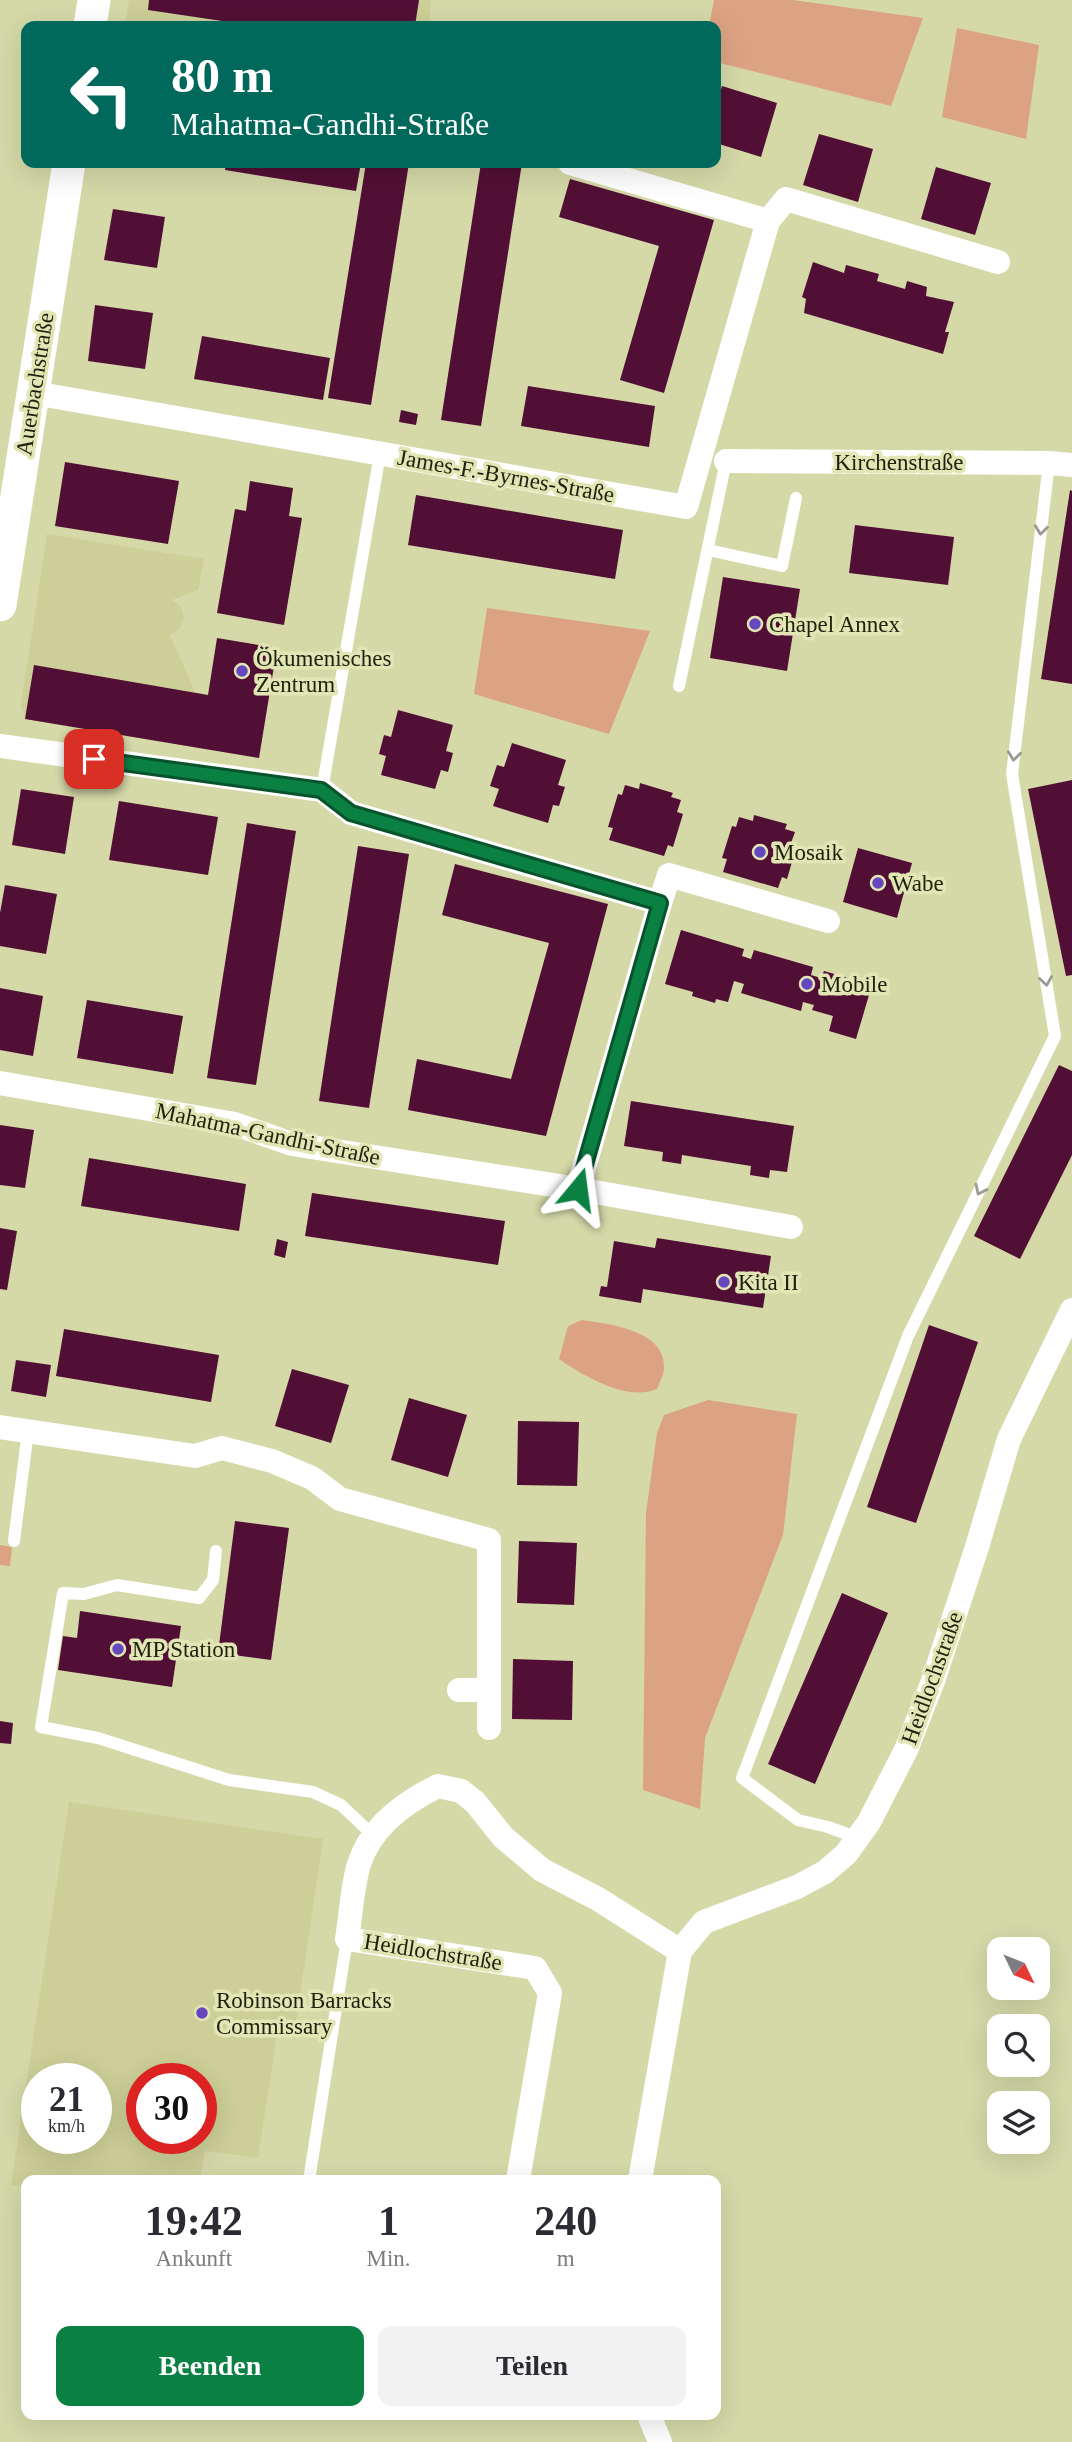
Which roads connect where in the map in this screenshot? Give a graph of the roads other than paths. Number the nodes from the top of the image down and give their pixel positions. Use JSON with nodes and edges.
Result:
{"nodes":[{"id":1,"x":94,"y":0,"type":"edge"},
{"id":2,"x":91,"y":21,"type":"edge"},
{"id":3,"x":68,"y":168,"type":"edge"},
{"id":4,"x":587,"y":168,"type":"edge"},
{"id":5,"x":768,"y":221,"type":"junction"},
{"id":6,"x":998,"y":262,"type":"dead end"},
{"id":7,"x":34,"y":393,"type":"junction"},
{"id":8,"x":380,"y":454,"type":"junction"},
{"id":9,"x":726,"y":461,"type":"joint"},
{"id":10,"x":1060,"y":464,"type":"edge"},
{"id":11,"x":796,"y":498,"type":"dead end"},
{"id":12,"x":708,"y":550,"type":"junction"},
{"id":13,"x":0,"y":605,"type":"edge"},
{"id":14,"x":679,"y":687,"type":"dead end"},
{"id":15,"x":0,"y":746,"type":"edge"},
{"id":16,"x":323,"y":779,"type":"junction"},
{"id":17,"x":660,"y":903,"type":"junction"},
{"id":18,"x":828,"y":921,"type":"dead end"},
{"id":19,"x":0,"y":1083,"type":"edge"},
{"id":20,"x":578,"y":1189,"type":"junction"},
{"id":21,"x":791,"y":1227,"type":"dead end"},
{"id":22,"x":1072,"y":1310,"type":"edge"},
{"id":23,"x":0,"y":1427,"type":"edge"},
{"id":24,"x":28,"y":1431,"type":"junction"},
{"id":25,"x":14,"y":1541,"type":"dead end"},
{"id":26,"x":216,"y":1551,"type":"dead end"},
{"id":27,"x":458,"y":1690,"type":"dead end"},
{"id":28,"x":489,"y":1690,"type":"junction"},
{"id":29,"x":489,"y":1728,"type":"dead end"},
{"id":30,"x":374,"y":1836,"type":"junction"},
{"id":31,"x":858,"y":1838,"type":"junction"},
{"id":32,"x":347,"y":1939,"type":"junction"},
{"id":33,"x":680,"y":1951,"type":"junction"},
{"id":34,"x":310,"y":2175,"type":"edge"},
{"id":35,"x":518,"y":2175,"type":"edge"},
{"id":36,"x":641,"y":2175,"type":"edge"},
{"id":37,"x":651,"y":2420,"type":"edge"},
{"id":38,"x":660,"y":2442,"type":"edge"}],
"edges":[{"from":1,"to":2,"type":"main road"},
{"from":3,"to":7,"type":"main road","name":"Auerbachstraße"},
{"from":4,"to":5,"type":"street"},
{"from":5,"to":6,"type":"street"},
{"from":5,"to":8,"type":"street","name":"James-F.-Byrnes-Straße"},
{"from":7,"to":8,"type":"street","name":"James-F.-Byrnes-Straße"},
{"from":7,"to":13,"type":"main road","name":"Auerbachstraße"},
{"from":8,"to":16,"type":"lane"},
{"from":9,"to":10,"type":"street","name":"Kirchenstraße"},
{"from":9,"to":12,"type":"lane"},
{"from":10,"to":31,"type":"lane","one_way":true},
{"from":11,"to":12,"type":"lane"},
{"from":12,"to":14,"type":"lane"},
{"from":15,"to":16,"type":"street"},
{"from":16,"to":17,"type":"street"},
{"from":17,"to":18,"type":"street"},
{"from":17,"to":20,"type":"street"},
{"from":19,"to":20,"type":"street","name":"Mahatma-Gandhi-Straße"},
{"from":20,"to":21,"type":"street","name":"Mahatma-Gandhi-Straße"},
{"from":22,"to":31,"type":"street","name":"Heidlochstraße"},
{"from":23,"to":24,"type":"street"},
{"from":24,"to":25,"type":"lane"},
{"from":24,"to":28,"type":"street"},
{"from":26,"to":30,"type":"lane"},
{"from":27,"to":28,"type":"street"},
{"from":28,"to":29,"type":"street"},
{"from":30,"to":32,"type":"street","name":"Heidlochstraße"},
{"from":30,"to":33,"type":"street","name":"Heidlochstraße"},
{"from":31,"to":33,"type":"street","name":"Heidlochstraße"},
{"from":32,"to":34,"type":"lane"},
{"from":32,"to":35,"type":"street","name":"Heidlochstraße"},
{"from":33,"to":36,"type":"street","name":"Heidlochstraße"},
{"from":37,"to":38,"type":"street"}]}
